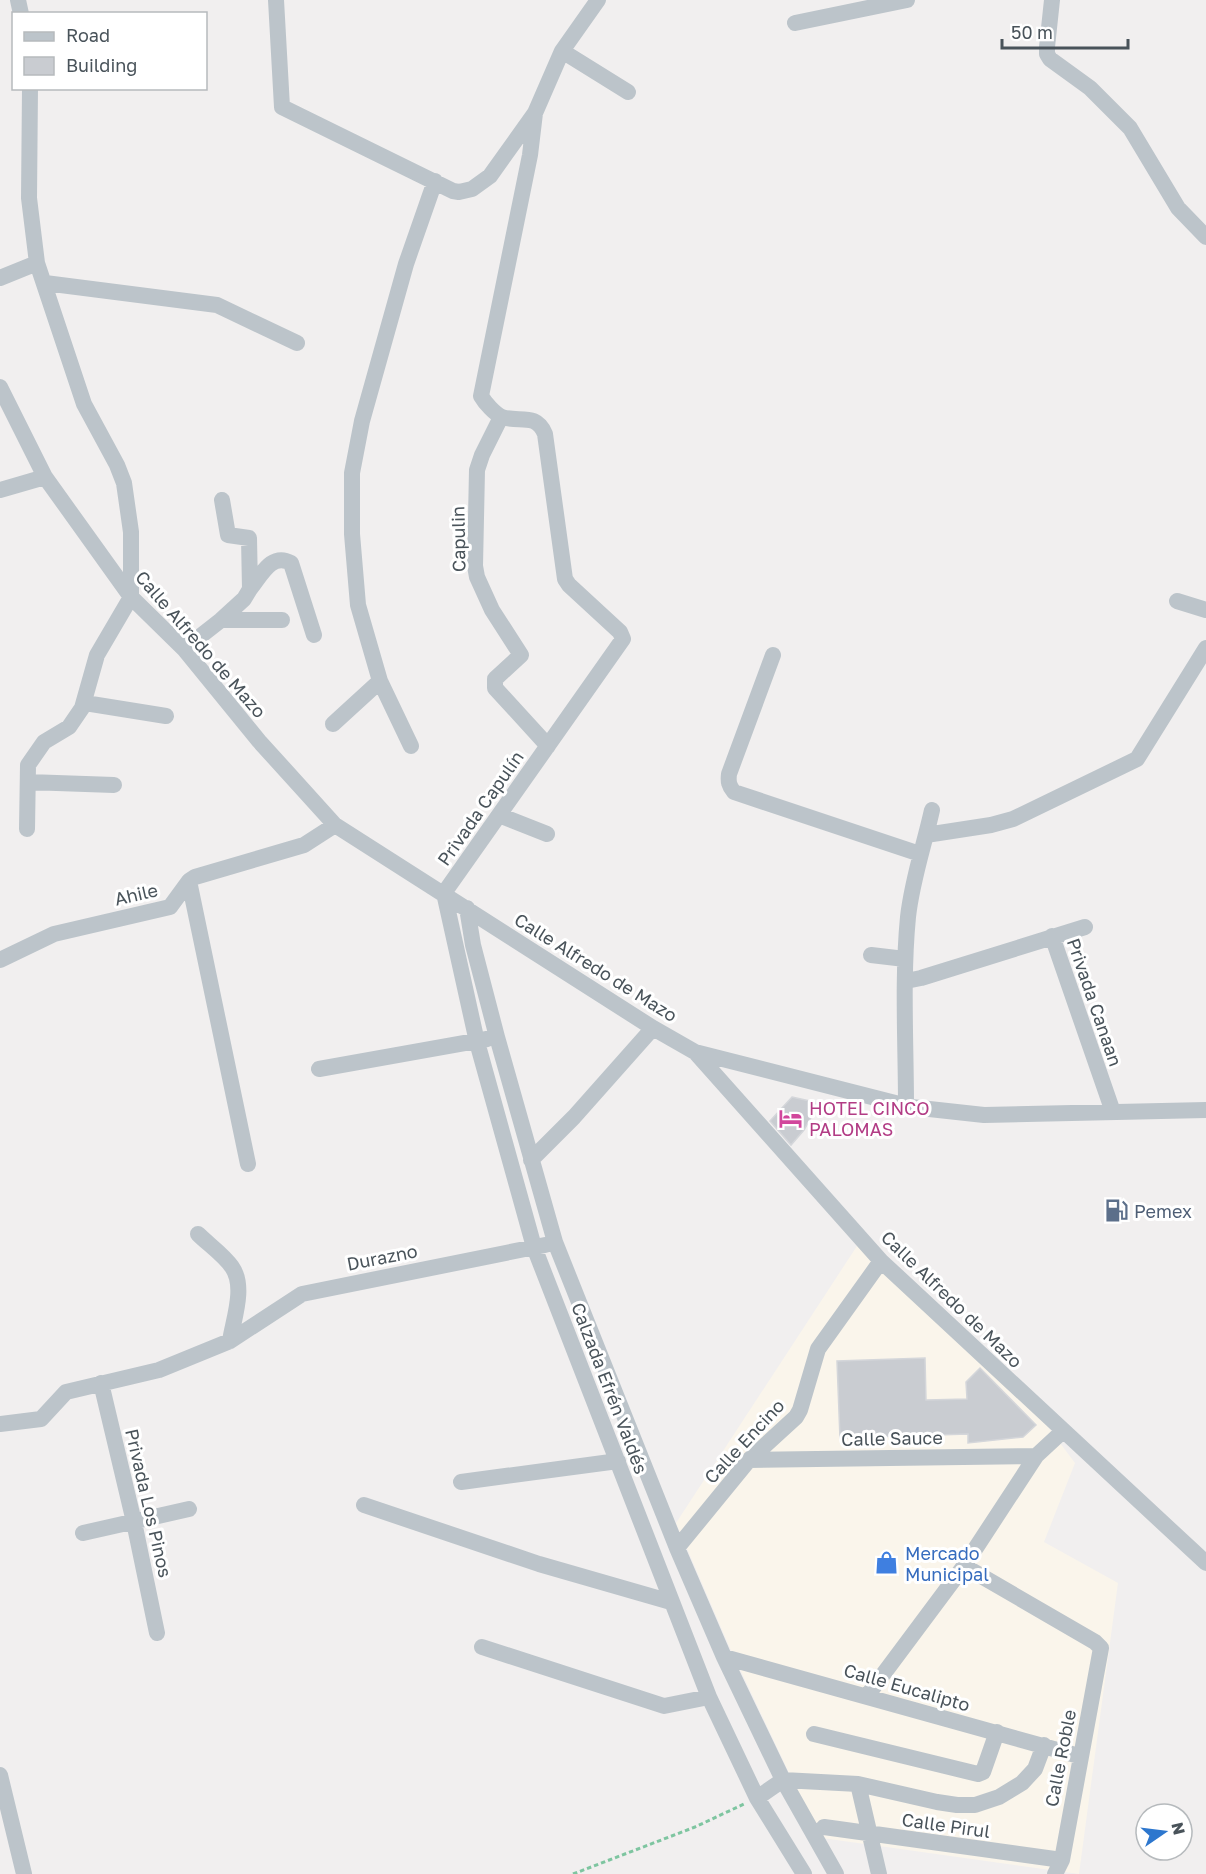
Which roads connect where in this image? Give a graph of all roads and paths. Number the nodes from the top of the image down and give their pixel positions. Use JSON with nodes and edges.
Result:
{"nodes":[{"id":1,"x":276,"y":0,"type":"edge"},
{"id":2,"x":598,"y":0,"type":"edge"},
{"id":3,"x":907,"y":0,"type":"edge"},
{"id":4,"x":1052,"y":0,"type":"edge"},
{"id":5,"x":795,"y":22,"type":"dead end"},
{"id":6,"x":562,"y":51,"type":"junction"},
{"id":7,"x":30,"y":90,"type":"edge"},
{"id":8,"x":628,"y":92,"type":"dead end"},
{"id":9,"x":535,"y":112,"type":"junction"},
{"id":10,"x":435,"y":182,"type":"junction"},
{"id":11,"x":1206,"y":237,"type":"edge"},
{"id":12,"x":37,"y":263,"type":"junction"},
{"id":13,"x":0,"y":278,"type":"edge"},
{"id":14,"x":45,"y":283,"type":"junction"},
{"id":15,"x":297,"y":343,"type":"dead end"},
{"id":16,"x":0,"y":387,"type":"edge"},
{"id":17,"x":501,"y":417,"type":"junction"},
{"id":18,"x":45,"y":477,"type":"junction"},
{"id":19,"x":0,"y":490,"type":"edge"},
{"id":20,"x":222,"y":500,"type":"dead end"},
{"id":21,"x":250,"y":589,"type":"junction"},
{"id":22,"x":131,"y":597,"type":"junction"},
{"id":23,"x":1177,"y":601,"type":"dead end"},
{"id":24,"x":1206,"y":610,"type":"edge"},
{"id":25,"x":221,"y":620,"type":"junction"},
{"id":26,"x":282,"y":620,"type":"dead end"},
{"id":27,"x":314,"y":635,"type":"dead end"},
{"id":28,"x":1206,"y":648,"type":"edge"},
{"id":29,"x":183,"y":649,"type":"junction"},
{"id":30,"x":520,"y":655,"type":"joint"},
{"id":31,"x":773,"y":655,"type":"dead end"},
{"id":32,"x":380,"y":681,"type":"junction"},
{"id":33,"x":85,"y":703,"type":"junction"},
{"id":34,"x":166,"y":716,"type":"dead end"},
{"id":35,"x":333,"y":724,"type":"dead end"},
{"id":36,"x":411,"y":746,"type":"dead end"},
{"id":37,"x":548,"y":746,"type":"junction"},
{"id":38,"x":28,"y":782,"type":"junction"},
{"id":39,"x":114,"y":785,"type":"dead end"},
{"id":40,"x":932,"y":810,"type":"dead end"},
{"id":41,"x":499,"y":815,"type":"junction"},
{"id":42,"x":335,"y":825,"type":"junction"},
{"id":43,"x":27,"y":829,"type":"dead end"},
{"id":44,"x":548,"y":834,"type":"dead end"},
{"id":45,"x":926,"y":835,"type":"junction"},
{"id":46,"x":920,"y":854,"type":"junction"},
{"id":47,"x":189,"y":881,"type":"junction"},
{"id":48,"x":444,"y":893,"type":"junction"},
{"id":49,"x":467,"y":908,"type":"junction"},
{"id":50,"x":1085,"y":927,"type":"dead end"},
{"id":51,"x":1052,"y":936,"type":"junction"},
{"id":52,"x":871,"y":955,"type":"dead end"},
{"id":53,"x":905,"y":959,"type":"junction"},
{"id":54,"x":0,"y":960,"type":"edge"},
{"id":55,"x":906,"y":981,"type":"junction"},
{"id":56,"x":653,"y":1028,"type":"junction"},
{"id":57,"x":497,"y":1037,"type":"junction"},
{"id":58,"x":477,"y":1042,"type":"junction"},
{"id":59,"x":695,"y":1052,"type":"junction"},
{"id":60,"x":319,"y":1069,"type":"dead end"},
{"id":61,"x":906,"y":1106,"type":"junction"},
{"id":62,"x":1206,"y":1110,"type":"edge"},
{"id":63,"x":1113,"y":1112,"type":"junction"},
{"id":64,"x":531,"y":1160,"type":"junction"},
{"id":65,"x":248,"y":1164,"type":"dead end"},
{"id":66,"x":198,"y":1234,"type":"dead end"},
{"id":67,"x":555,"y":1242,"type":"junction"},
{"id":68,"x":534,"y":1247,"type":"junction"},
{"id":69,"x":881,"y":1261,"type":"junction"},
{"id":70,"x":230,"y":1341,"type":"junction"},
{"id":71,"x":100,"y":1383,"type":"junction"},
{"id":72,"x":620,"y":1403,"type":"junction"},
{"id":73,"x":598,"y":1412,"type":"junction"},
{"id":74,"x":0,"y":1424,"type":"edge"},
{"id":75,"x":1063,"y":1431,"type":"junction"},
{"id":76,"x":1036,"y":1456,"type":"junction"},
{"id":77,"x":749,"y":1460,"type":"junction"},
{"id":78,"x":618,"y":1461,"type":"junction"},
{"id":79,"x":461,"y":1482,"type":"dead end"},
{"id":80,"x":364,"y":1505,"type":"dead end"},
{"id":81,"x":189,"y":1509,"type":"dead end"},
{"id":82,"x":134,"y":1522,"type":"junction"},
{"id":83,"x":83,"y":1533,"type":"dead end"},
{"id":84,"x":677,"y":1548,"type":"junction"},
{"id":85,"x":1206,"y":1563,"type":"edge"},
{"id":86,"x":964,"y":1566,"type":"junction"},
{"id":87,"x":671,"y":1602,"type":"junction"},
{"id":88,"x":157,"y":1633,"type":"dead end"},
{"id":89,"x":482,"y":1647,"type":"dead end"},
{"id":90,"x":724,"y":1657,"type":"junction"},
{"id":91,"x":867,"y":1696,"type":"junction"},
{"id":92,"x":710,"y":1697,"type":"junction"},
{"id":93,"x":997,"y":1732,"type":"junction"},
{"id":94,"x":814,"y":1734,"type":"dead end"},
{"id":95,"x":1044,"y":1745,"type":"junction"},
{"id":96,"x":1079,"y":1756,"type":"junction"},
{"id":97,"x":0,"y":1775,"type":"edge"},
{"id":98,"x":783,"y":1780,"type":"junction"},
{"id":99,"x":858,"y":1784,"type":"junction"},
{"id":100,"x":757,"y":1798,"type":"junction"},
{"id":101,"x":824,"y":1827,"type":"dead end"},
{"id":102,"x":870,"y":1834,"type":"junction"},
{"id":103,"x":1058,"y":1867,"type":"edge"},
{"id":104,"x":24,"y":1874,"type":"edge"},
{"id":105,"x":573,"y":1874,"type":"edge"},
{"id":106,"x":804,"y":1874,"type":"edge"},
{"id":107,"x":836,"y":1874,"type":"edge"},
{"id":108,"x":879,"y":1874,"type":"edge"}],
"edges":[{"from":1,"to":10,"type":"street"},
{"from":2,"to":6,"type":"street"},
{"from":3,"to":5,"type":"street"},
{"from":4,"to":11,"type":"street"},
{"from":6,"to":8,"type":"street"},
{"from":6,"to":9,"type":"street"},
{"from":7,"to":12,"type":"street"},
{"from":9,"to":10,"type":"street"},
{"from":9,"to":17,"type":"street"},
{"from":10,"to":32,"type":"street"},
{"from":12,"to":13,"type":"street"},
{"from":12,"to":14,"type":"street"},
{"from":14,"to":15,"type":"street"},
{"from":14,"to":22,"type":"street"},
{"from":16,"to":18,"type":"street","name":"Calle Alfredo de Mazo"},
{"from":17,"to":30,"type":"street","name":"Capulin"},
{"from":17,"to":37,"type":"street","name":"Privada Capulín"},
{"from":18,"to":19,"type":"street"},
{"from":18,"to":22,"type":"street","name":"Calle Alfredo de Mazo"},
{"from":20,"to":21,"type":"street"},
{"from":21,"to":25,"type":"street"},
{"from":21,"to":27,"type":"street"},
{"from":22,"to":29,"type":"street","name":"Calle Alfredo de Mazo"},
{"from":22,"to":33,"type":"street"},
{"from":23,"to":24,"type":"street"},
{"from":25,"to":26,"type":"street"},
{"from":25,"to":29,"type":"street"},
{"from":28,"to":45,"type":"street"},
{"from":29,"to":42,"type":"street","name":"Calle Alfredo de Mazo"},
{"from":30,"to":37,"type":"street","name":"Privada Capulín"},
{"from":31,"to":46,"type":"street"},
{"from":32,"to":35,"type":"street"},
{"from":32,"to":36,"type":"street"},
{"from":33,"to":34,"type":"street"},
{"from":33,"to":38,"type":"street"},
{"from":37,"to":41,"type":"street","name":"Privada Capulín"},
{"from":38,"to":39,"type":"street"},
{"from":38,"to":43,"type":"street"},
{"from":40,"to":45,"type":"street"},
{"from":41,"to":44,"type":"street"},
{"from":41,"to":48,"type":"street","name":"Privada Capulín"},
{"from":42,"to":47,"type":"street"},
{"from":42,"to":48,"type":"street","name":"Calle Alfredo de Mazo"},
{"from":45,"to":46,"type":"street"},
{"from":46,"to":53,"type":"street"},
{"from":47,"to":54,"type":"street","name":"Ahile"},
{"from":47,"to":65,"type":"street"},
{"from":48,"to":49,"type":"street","name":"Calle Alfredo de Mazo"},
{"from":48,"to":58,"type":"street","name":"Calzada Efrén Valdés"},
{"from":49,"to":56,"type":"street","name":"Calle Alfredo de Mazo"},
{"from":49,"to":57,"type":"street","name":"Calzada Efrén Valdés"},
{"from":50,"to":51,"type":"street","name":"Privada Canaan"},
{"from":51,"to":55,"type":"street"},
{"from":51,"to":63,"type":"street","name":"Privada Canaan"},
{"from":52,"to":53,"type":"street"},
{"from":53,"to":55,"type":"street"},
{"from":55,"to":61,"type":"street"},
{"from":56,"to":59,"type":"street","name":"Calle Alfredo de Mazo"},
{"from":56,"to":64,"type":"street"},
{"from":57,"to":58,"type":"street"},
{"from":57,"to":64,"type":"street","name":"Calzada Efrén Valdés"},
{"from":58,"to":60,"type":"street"},
{"from":58,"to":68,"type":"street","name":"Calzada Efrén Valdés"},
{"from":59,"to":61,"type":"street"},
{"from":59,"to":69,"type":"street","name":"Calle Alfredo de Mazo"},
{"from":61,"to":63,"type":"street"},
{"from":62,"to":63,"type":"street"},
{"from":64,"to":67,"type":"street","name":"Calzada Efrén Valdés"},
{"from":66,"to":70,"type":"street"},
{"from":67,"to":68,"type":"street","name":"Durazno"},
{"from":67,"to":72,"type":"street","name":"Calzada Efrén Valdés"},
{"from":68,"to":70,"type":"street","name":"Durazno"},
{"from":68,"to":73,"type":"street","name":"Calzada Efrén Valdés"},
{"from":69,"to":75,"type":"street","name":"Calle Alfredo de Mazo"},
{"from":69,"to":77,"type":"street","name":"Calle Encino"},
{"from":70,"to":71,"type":"street","name":"Durazno"},
{"from":71,"to":74,"type":"street","name":"Durazno"},
{"from":71,"to":82,"type":"street","name":"Privada Los Pinos"},
{"from":72,"to":73,"type":"street"},
{"from":72,"to":84,"type":"street","name":"Calzada Efrén Valdés"},
{"from":73,"to":78,"type":"street","name":"Calzada Efrén Valdés"},
{"from":75,"to":76,"type":"street"},
{"from":75,"to":85,"type":"street","name":"Calle Alfredo de Mazo"},
{"from":76,"to":77,"type":"street","name":"Calle Sauce"},
{"from":76,"to":86,"type":"street"},
{"from":77,"to":84,"type":"street","name":"Calle Encino"},
{"from":78,"to":79,"type":"street"},
{"from":78,"to":87,"type":"street","name":"Calzada Efrén Valdés"},
{"from":80,"to":87,"type":"street"},
{"from":81,"to":82,"type":"street"},
{"from":82,"to":83,"type":"street"},
{"from":82,"to":88,"type":"street","name":"Privada Los Pinos"},
{"from":84,"to":90,"type":"street","name":"Calzada Efrén Valdés"},
{"from":86,"to":91,"type":"street"},
{"from":86,"to":96,"type":"street","name":"Calle Roble"},
{"from":87,"to":92,"type":"street","name":"Calzada Efrén Valdés"},
{"from":89,"to":92,"type":"street"},
{"from":90,"to":91,"type":"street","name":"Calle Eucalipto"},
{"from":90,"to":98,"type":"street","name":"Calzada Efrén Valdés"},
{"from":91,"to":93,"type":"street","name":"Calle Eucalipto"},
{"from":92,"to":100,"type":"street","name":"Calzada Efrén Valdés"},
{"from":93,"to":94,"type":"street"},
{"from":93,"to":95,"type":"street","name":"Calle Eucalipto"},
{"from":95,"to":96,"type":"street","name":"Calle Eucalipto"},
{"from":95,"to":99,"type":"street"},
{"from":96,"to":103,"type":"street","name":"Calle Roble"},
{"from":97,"to":104,"type":"street"},
{"from":98,"to":99,"type":"street"},
{"from":98,"to":100,"type":"street"},
{"from":98,"to":107,"type":"street","name":"Calzada Efrén Valdés"},
{"from":99,"to":102,"type":"street"},
{"from":100,"to":105,"type":"path"},
{"from":100,"to":106,"type":"street","name":"Calzada Efrén Valdés"},
{"from":101,"to":102,"type":"street","name":"Calle Pirul"},
{"from":102,"to":103,"type":"street","name":"Calle Pirul"},
{"from":102,"to":108,"type":"street"}]}
